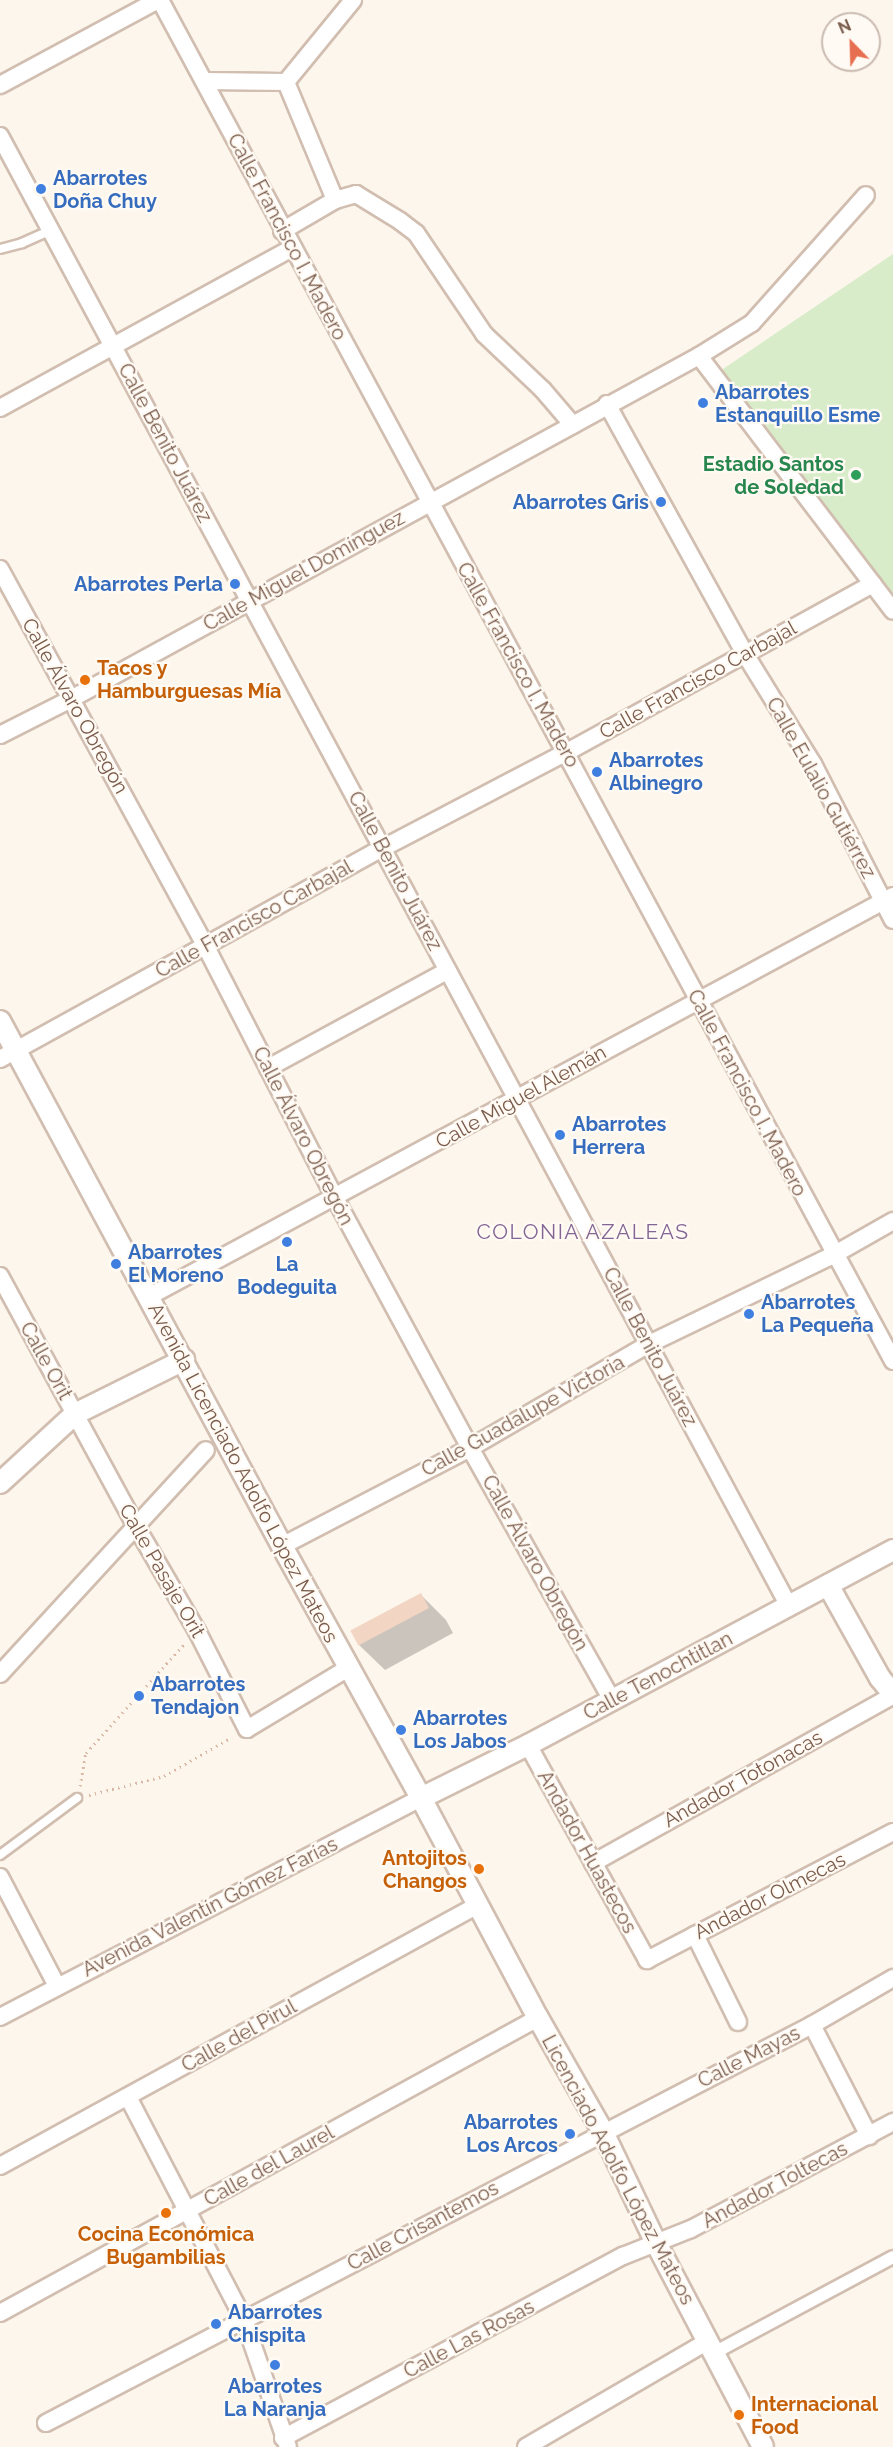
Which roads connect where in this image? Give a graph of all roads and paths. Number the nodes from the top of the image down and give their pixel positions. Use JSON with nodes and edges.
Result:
{"nodes":[{"id":1,"x":159,"y":0,"type":"edge"},
{"id":2,"x":353,"y":0,"type":"edge"},
{"id":3,"x":206,"y":81,"type":"junction"},
{"id":4,"x":286,"y":82,"type":"junction"},
{"id":5,"x":0,"y":85,"type":"edge"},
{"id":6,"x":0,"y":136,"type":"edge"},
{"id":7,"x":866,"y":195,"type":"dead end"},
{"id":8,"x":335,"y":200,"type":"junction"},
{"id":9,"x":51,"y":230,"type":"junction"},
{"id":10,"x":282,"y":231,"type":"junction"},
{"id":11,"x":292,"y":248,"type":"junction"},
{"id":12,"x":0,"y":249,"type":"edge"},
{"id":13,"x":113,"y":345,"type":"junction"},
{"id":14,"x":699,"y":356,"type":"junction"},
{"id":15,"x":607,"y":404,"type":"junction"},
{"id":16,"x":0,"y":408,"type":"edge"},
{"id":17,"x":573,"y":425,"type":"junction"},
{"id":18,"x":429,"y":503,"type":"junction"},
{"id":19,"x":0,"y":568,"type":"edge"},
{"id":20,"x":873,"y":584,"type":"junction"},
{"id":21,"x":249,"y":601,"type":"junction"},
{"id":22,"x":893,"y":611,"type":"edge"},
{"id":23,"x":745,"y":654,"type":"junction"},
{"id":24,"x":71,"y":699,"type":"junction"},
{"id":25,"x":0,"y":735,"type":"edge"},
{"id":26,"x":567,"y":752,"type":"junction"},
{"id":27,"x":383,"y":848,"type":"junction"},
{"id":28,"x":888,"y":899,"type":"edge"},
{"id":29,"x":893,"y":920,"type":"edge"},
{"id":30,"x":205,"y":945,"type":"junction"},
{"id":31,"x":447,"y":971,"type":"junction"},
{"id":32,"x":697,"y":1001,"type":"junction"},
{"id":33,"x":0,"y":1021,"type":"edge"},
{"id":34,"x":8,"y":1055,"type":"edge"},
{"id":35,"x":268,"y":1068,"type":"junction"},
{"id":36,"x":517,"y":1098,"type":"junction"},
{"id":37,"x":335,"y":1198,"type":"junction"},
{"id":38,"x":893,"y":1221,"type":"edge"},
{"id":39,"x":835,"y":1254,"type":"junction"},
{"id":40,"x":0,"y":1276,"type":"edge"},
{"id":41,"x":148,"y":1297,"type":"junction"},
{"id":42,"x":649,"y":1344,"type":"junction"},
{"id":43,"x":184,"y":1360,"type":"junction"},
{"id":44,"x":893,"y":1361,"type":"edge"},
{"id":45,"x":75,"y":1414,"type":"junction"},
{"id":46,"x":470,"y":1448,"type":"junction"},
{"id":47,"x":206,"y":1450,"type":"dead end"},
{"id":48,"x":0,"y":1483,"type":"edge"},
{"id":49,"x":137,"y":1528,"type":"junction"},
{"id":50,"x":282,"y":1546,"type":"junction"},
{"id":51,"x":893,"y":1550,"type":"edge"},
{"id":52,"x":828,"y":1585,"type":"junction"},
{"id":53,"x":789,"y":1606,"type":"junction"},
{"id":54,"x":197,"y":1631,"type":"junction"},
{"id":55,"x":348,"y":1668,"type":"junction"},
{"id":56,"x":0,"y":1674,"type":"edge"},
{"id":57,"x":893,"y":1694,"type":"edge"},
{"id":58,"x":612,"y":1700,"type":"junction"},
{"id":59,"x":247,"y":1729,"type":"junction"},
{"id":60,"x":528,"y":1744,"type":"junction"},
{"id":61,"x":77,"y":1798,"type":"junction"},
{"id":62,"x":421,"y":1798,"type":"junction"},
{"id":63,"x":893,"y":1832,"type":"edge"},
{"id":64,"x":0,"y":1855,"type":"edge"},
{"id":65,"x":593,"y":1863,"type":"junction"},
{"id":66,"x":0,"y":1877,"type":"edge"},
{"id":67,"x":478,"y":1905,"type":"junction"},
{"id":68,"x":695,"y":1935,"type":"junction"},
{"id":69,"x":647,"y":1960,"type":"joint"},
{"id":70,"x":893,"y":1978,"type":"edge"},
{"id":71,"x":57,"y":1986,"type":"junction"},
{"id":72,"x":0,"y":2017,"type":"edge"},
{"id":73,"x":538,"y":2018,"type":"junction"},
{"id":74,"x":738,"y":2022,"type":"dead end"},
{"id":75,"x":812,"y":2025,"type":"junction"},
{"id":76,"x":128,"y":2097,"type":"junction"},
{"id":77,"x":893,"y":2122,"type":"edge"},
{"id":78,"x":603,"y":2132,"type":"junction"},
{"id":79,"x":869,"y":2136,"type":"junction"},
{"id":80,"x":0,"y":2166,"type":"edge"},
{"id":81,"x":187,"y":2211,"type":"junction"},
{"id":82,"x":656,"y":2243,"type":"junction"},
{"id":83,"x":893,"y":2257,"type":"edge"},
{"id":84,"x":0,"y":2313,"type":"edge"},
{"id":85,"x":244,"y":2320,"type":"junction"},
{"id":86,"x":711,"y":2347,"type":"junction"},
{"id":87,"x":46,"y":2423,"type":"dead end"},
{"id":88,"x":286,"y":2442,"type":"edge"},
{"id":89,"x":526,"y":2447,"type":"edge"},
{"id":90,"x":763,"y":2447,"type":"edge"}],
"edges":[{"from":1,"to":3,"type":"street","name":"Calle Francisco I. Madero"},
{"from":1,"to":5,"type":"street"},
{"from":2,"to":4,"type":"street"},
{"from":3,"to":4,"type":"street"},
{"from":3,"to":10,"type":"street","name":"Calle Francisco I. Madero"},
{"from":4,"to":8,"type":"street"},
{"from":6,"to":9,"type":"street","name":"Calle Benito Juárez"},
{"from":7,"to":14,"type":"street","name":"Calle Miguel Domínguez"},
{"from":8,"to":10,"type":"street"},
{"from":8,"to":17,"type":"street"},
{"from":9,"to":12,"type":"lane"},
{"from":9,"to":13,"type":"street","name":"Calle Benito Juárez"},
{"from":10,"to":11,"type":"street","name":"Calle Francisco I. Madero"},
{"from":11,"to":13,"type":"street"},
{"from":11,"to":18,"type":"street","name":"Calle Francisco I. Madero"},
{"from":13,"to":16,"type":"street"},
{"from":13,"to":21,"type":"street","name":"Calle Benito Juárez"},
{"from":14,"to":15,"type":"street","name":"Calle Miguel Domínguez"},
{"from":14,"to":20,"type":"street"},
{"from":15,"to":17,"type":"street","name":"Calle Miguel Domínguez"},
{"from":15,"to":23,"type":"street","name":"Calle Eulalio Gutiérrez"},
{"from":17,"to":18,"type":"street","name":"Calle Miguel Domínguez"},
{"from":18,"to":21,"type":"street","name":"Calle Miguel Domínguez"},
{"from":18,"to":26,"type":"street","name":"Calle Francisco I. Madero"},
{"from":19,"to":24,"type":"street","name":"Calle Álvaro Obregón"},
{"from":20,"to":22,"type":"street"},
{"from":20,"to":23,"type":"street","name":"Calle Francisco Carbajal"},
{"from":21,"to":24,"type":"street","name":"Calle Miguel Domínguez"},
{"from":21,"to":27,"type":"street","name":"Calle Benito Juárez"},
{"from":23,"to":26,"type":"street","name":"Calle Francisco Carbajal"},
{"from":23,"to":28,"type":"street","name":"Calle Eulalio Gutiérrez"},
{"from":24,"to":25,"type":"street","name":"Calle Miguel Domínguez"},
{"from":24,"to":30,"type":"street","name":"Calle Álvaro Obregón"},
{"from":26,"to":27,"type":"street","name":"Calle Francisco Carbajal"},
{"from":26,"to":32,"type":"street","name":"Calle Francisco I. Madero"},
{"from":27,"to":30,"type":"street","name":"Calle Francisco Carbajal"},
{"from":27,"to":31,"type":"street","name":"Calle Benito Juárez"},
{"from":28,"to":29,"type":"street","name":"Calle Eulalio Gutiérrez"},
{"from":28,"to":32,"type":"street","name":"Calle Miguel Alemán"},
{"from":30,"to":34,"type":"street","name":"Calle Francisco Carbajal"},
{"from":30,"to":35,"type":"street","name":"Calle Álvaro Obregón"},
{"from":31,"to":35,"type":"street"},
{"from":31,"to":36,"type":"street","name":"Calle Benito Juárez"},
{"from":32,"to":36,"type":"street","name":"Calle Miguel Alemán"},
{"from":32,"to":39,"type":"street","name":"Calle Francisco I. Madero"},
{"from":33,"to":34,"type":"street","name":"Avenida Licenciado Adolfo López Mateos"},
{"from":34,"to":41,"type":"street","name":"Avenida Licenciado Adolfo López Mateos"},
{"from":35,"to":37,"type":"street","name":"Calle Álvaro Obregón"},
{"from":36,"to":37,"type":"street","name":"Calle Miguel Alemán"},
{"from":36,"to":42,"type":"street","name":"Calle Benito Juárez"},
{"from":37,"to":41,"type":"street","name":"Calle Miguel Alemán"},
{"from":37,"to":46,"type":"street","name":"Calle Álvaro Obregón"},
{"from":38,"to":39,"type":"street","name":"Calle Guadalupe Victoria"},
{"from":39,"to":42,"type":"street","name":"Calle Guadalupe Victoria"},
{"from":39,"to":44,"type":"street","name":"Calle Francisco I. Madero"},
{"from":40,"to":45,"type":"street","name":"Calle Orit"},
{"from":41,"to":43,"type":"street","name":"Avenida Licenciado Adolfo López Mateos"},
{"from":42,"to":46,"type":"street","name":"Calle Guadalupe Victoria"},
{"from":42,"to":53,"type":"street","name":"Calle Benito Juárez"},
{"from":43,"to":45,"type":"street"},
{"from":43,"to":50,"type":"street","name":"Avenida Licenciado Adolfo López Mateos"},
{"from":45,"to":48,"type":"street"},
{"from":45,"to":49,"type":"street","name":"Calle Pasaje Orit"},
{"from":46,"to":50,"type":"street","name":"Calle Guadalupe Victoria"},
{"from":46,"to":58,"type":"street","name":"Calle Álvaro Obregón"},
{"from":47,"to":49,"type":"street"},
{"from":49,"to":54,"type":"street","name":"Calle Pasaje Orit"},
{"from":49,"to":56,"type":"street"},
{"from":50,"to":55,"type":"street","name":"Avenida Licenciado Adolfo López Mateos"},
{"from":51,"to":52,"type":"street","name":"Calle Tenochtitlan"},
{"from":52,"to":53,"type":"street","name":"Calle Tenochtitlan"},
{"from":52,"to":57,"type":"street"},
{"from":53,"to":58,"type":"street","name":"Calle Tenochtitlan"},
{"from":54,"to":59,"type":"street","name":"Calle Pasaje Orit"},
{"from":54,"to":61,"type":"path"},
{"from":55,"to":59,"type":"street"},
{"from":55,"to":62,"type":"street","name":"Avenida Licenciado Adolfo López Mateos"},
{"from":57,"to":65,"type":"street","name":"Andador Totonacas"},
{"from":58,"to":60,"type":"street","name":"Calle Tenochtitlan"},
{"from":59,"to":61,"type":"path"},
{"from":60,"to":62,"type":"street","name":"Calle Tenochtitlan"},
{"from":60,"to":65,"type":"street","name":"Andador Huastecos"},
{"from":61,"to":64,"type":"lane"},
{"from":62,"to":67,"type":"street","name":"Licenciado Adolfo López Mateos"},
{"from":62,"to":71,"type":"street","name":"Avenida Valentín Gómez Farías"},
{"from":63,"to":68,"type":"street","name":"Andador Olmecas"},
{"from":65,"to":69,"type":"street","name":"Andador Huastecos"},
{"from":66,"to":71,"type":"street"},
{"from":67,"to":73,"type":"street","name":"Licenciado Adolfo López Mateos"},
{"from":67,"to":76,"type":"street","name":"Calle del Pirul"},
{"from":68,"to":69,"type":"street","name":"Andador Olmecas"},
{"from":68,"to":74,"type":"street"},
{"from":70,"to":75,"type":"street","name":"Calle Mayas"},
{"from":71,"to":72,"type":"street","name":"Avenida Valentín Gómez Farías"},
{"from":73,"to":78,"type":"street","name":"Licenciado Adolfo López Mateos"},
{"from":73,"to":81,"type":"street","name":"Calle del Laurel"},
{"from":75,"to":78,"type":"street","name":"Calle Mayas"},
{"from":75,"to":79,"type":"street"},
{"from":76,"to":80,"type":"street","name":"Calle del Pirul"},
{"from":76,"to":81,"type":"street"},
{"from":77,"to":79,"type":"street","name":"Andador Toltecas"},
{"from":78,"to":82,"type":"street","name":"Licenciado Adolfo López Mateos"},
{"from":78,"to":85,"type":"street","name":"Calle Crisantemos"},
{"from":79,"to":82,"type":"street","name":"Andador Toltecas"},
{"from":81,"to":84,"type":"street","name":"Calle del Laurel"},
{"from":81,"to":85,"type":"street"},
{"from":82,"to":86,"type":"street","name":"Licenciado Adolfo López Mateos"},
{"from":82,"to":88,"type":"street","name":"Calle Las Rosas"},
{"from":83,"to":86,"type":"street"},
{"from":85,"to":87,"type":"street","name":"Calle Crisantemos"},
{"from":85,"to":88,"type":"street"},
{"from":86,"to":89,"type":"street"},
{"from":86,"to":90,"type":"street","name":"Licenciado Adolfo López Mateos"}]}
